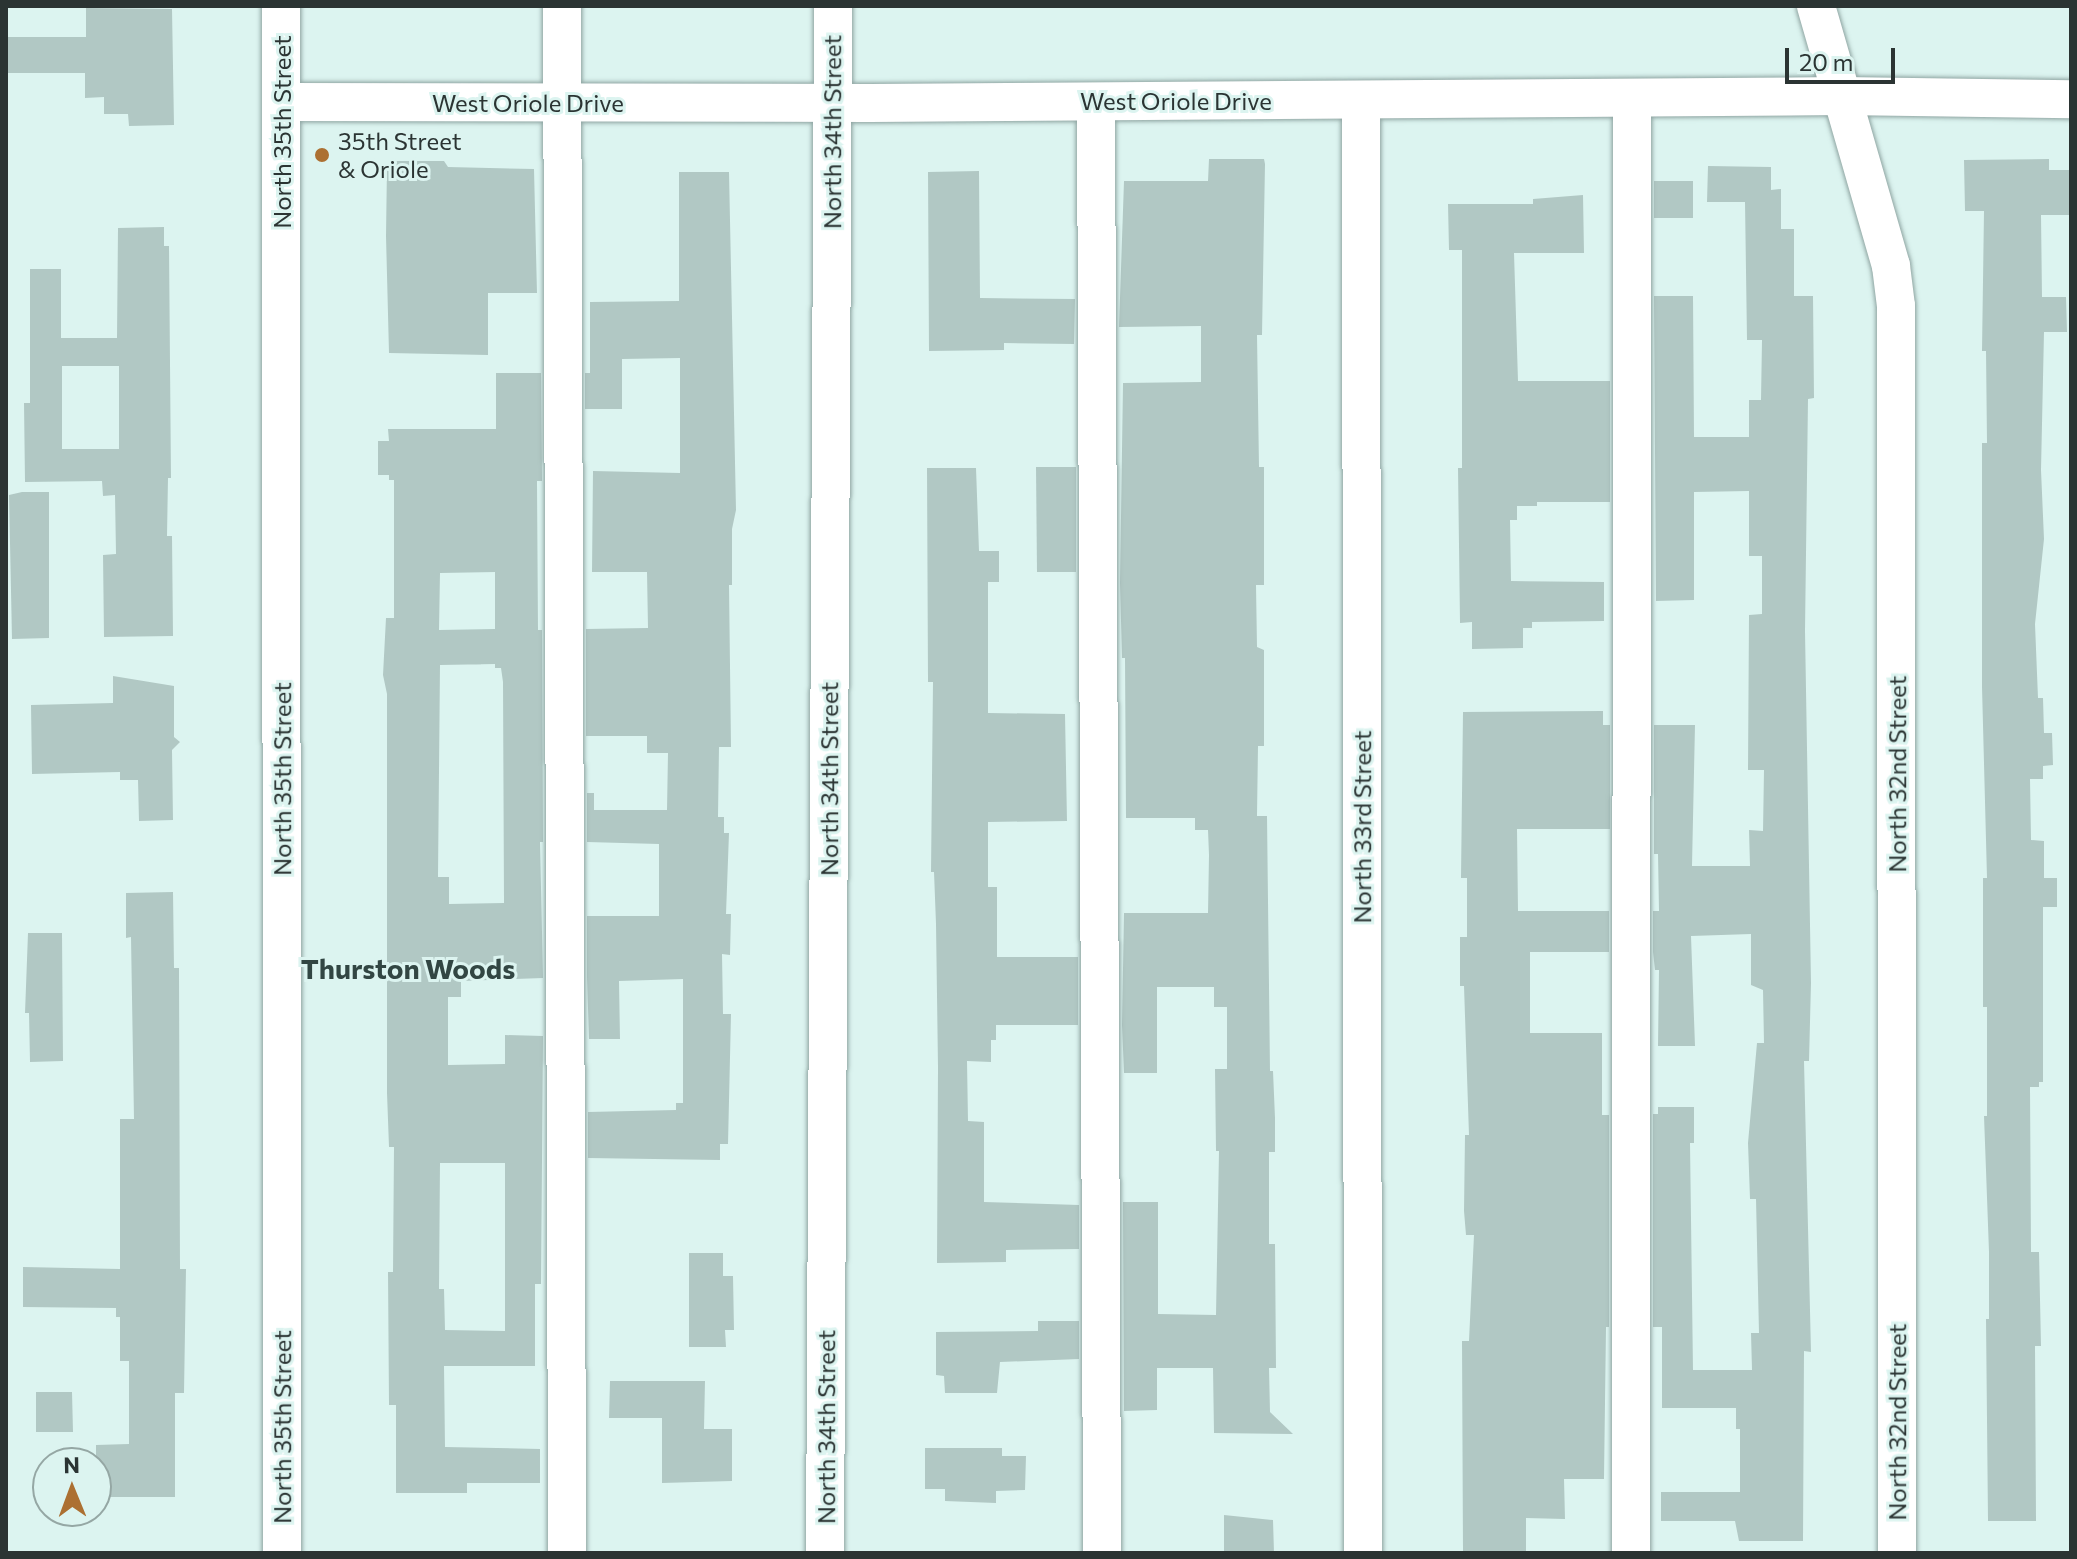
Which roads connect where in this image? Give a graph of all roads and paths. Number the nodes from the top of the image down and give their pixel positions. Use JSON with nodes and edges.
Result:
{"nodes":[{"id":1,"x":281,"y":6,"type":"edge"},
{"id":2,"x":562,"y":6,"type":"edge"},
{"id":3,"x":833,"y":6,"type":"edge"},
{"id":4,"x":1816,"y":6,"type":"edge"},
{"id":5,"x":1842,"y":96,"type":"junction"},
{"id":6,"x":1632,"y":98,"type":"junction"},
{"id":7,"x":2071,"y":99,"type":"edge"},
{"id":8,"x":1361,"y":101,"type":"junction"},
{"id":9,"x":281,"y":102,"type":"junction"},
{"id":10,"x":1096,"y":102,"type":"junction"},
{"id":11,"x":562,"y":103,"type":"junction"},
{"id":12,"x":833,"y":103,"type":"junction"},
{"id":13,"x":282,"y":1553,"type":"edge"},
{"id":14,"x":567,"y":1553,"type":"edge"},
{"id":15,"x":825,"y":1553,"type":"edge"},
{"id":16,"x":1102,"y":1553,"type":"edge"},
{"id":17,"x":1363,"y":1553,"type":"edge"},
{"id":18,"x":1631,"y":1553,"type":"edge"},
{"id":19,"x":1897,"y":1553,"type":"edge"}],
"edges":[{"from":1,"to":9,"type":"street","name":"North 35th Street"},
{"from":2,"to":11,"type":"street"},
{"from":3,"to":12,"type":"street","name":"North 34th Street"},
{"from":4,"to":5,"type":"street","name":"North 32nd Street"},
{"from":5,"to":6,"type":"street","name":"West Oriole Drive"},
{"from":5,"to":7,"type":"street","name":"West Oriole Drive"},
{"from":5,"to":19,"type":"street","name":"North 32nd Street"},
{"from":6,"to":8,"type":"street","name":"West Oriole Drive"},
{"from":6,"to":18,"type":"street"},
{"from":8,"to":10,"type":"street","name":"West Oriole Drive"},
{"from":8,"to":17,"type":"street","name":"North 33rd Street"},
{"from":9,"to":11,"type":"street","name":"West Oriole Drive"},
{"from":9,"to":13,"type":"street","name":"North 35th Street"},
{"from":10,"to":12,"type":"street","name":"West Oriole Drive"},
{"from":10,"to":16,"type":"street"},
{"from":11,"to":12,"type":"street","name":"West Oriole Drive"},
{"from":11,"to":14,"type":"street"},
{"from":12,"to":15,"type":"street","name":"North 34th Street"}]}
